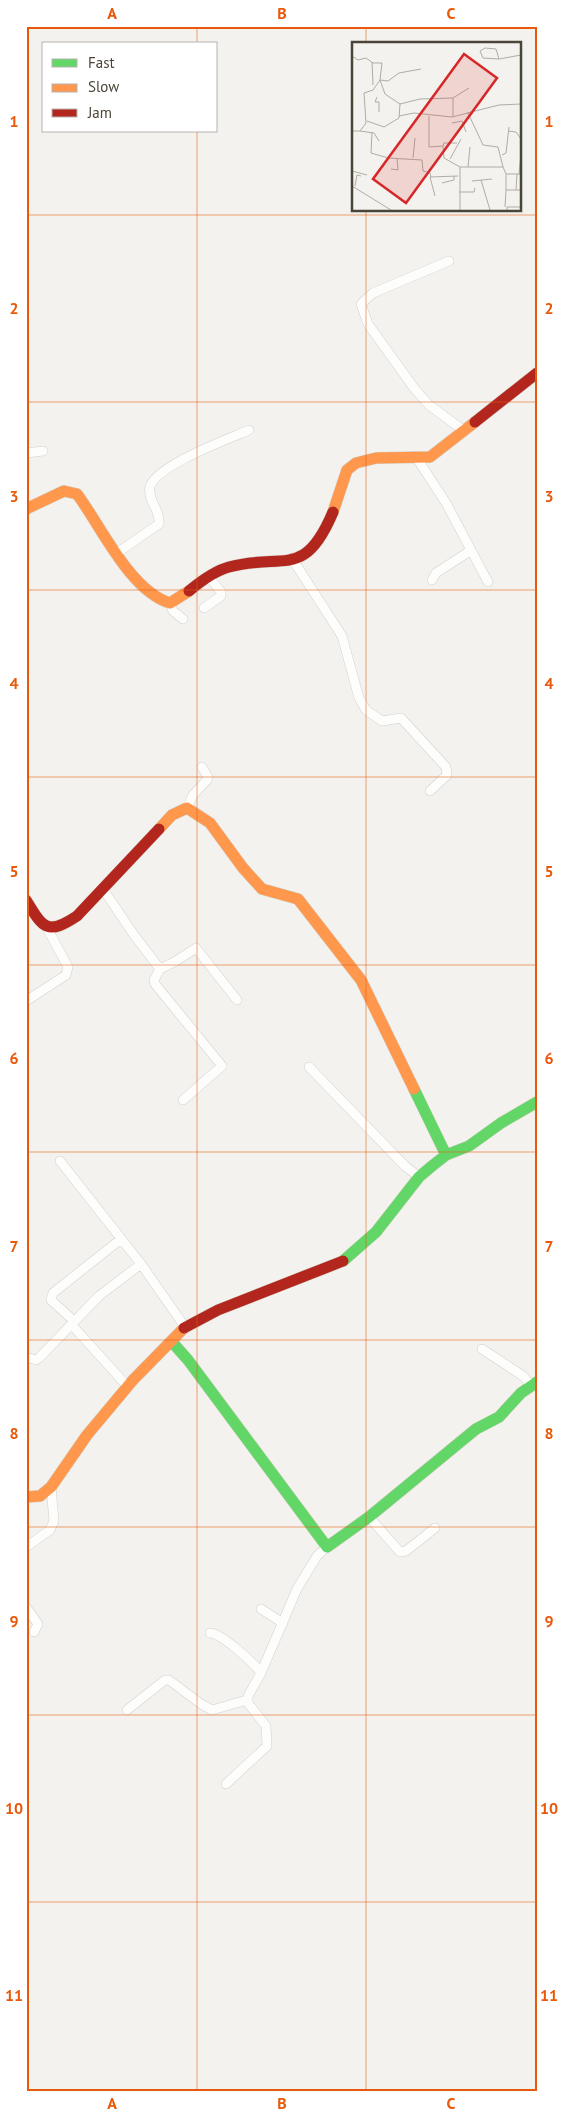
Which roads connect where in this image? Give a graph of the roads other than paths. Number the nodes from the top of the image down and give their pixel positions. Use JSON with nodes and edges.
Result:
{"nodes":[{"id":1,"x":449,"y":261,"type":"dead end"},
{"id":2,"x":537,"y":373,"type":"edge"},
{"id":3,"x":248,"y":430,"type":"dead end"},
{"id":4,"x":463,"y":430,"type":"junction"},
{"id":5,"x":43,"y":451,"type":"dead end"},
{"id":6,"x":26,"y":453,"type":"edge"},
{"id":7,"x":418,"y":460,"type":"junction"},
{"id":8,"x":26,"y":509,"type":"edge"},
{"id":9,"x":470,"y":551,"type":"junction"},
{"id":10,"x":117,"y":553,"type":"junction"},
{"id":11,"x":293,"y":560,"type":"junction"},
{"id":12,"x":209,"y":577,"type":"junction"},
{"id":13,"x":432,"y":580,"type":"dead end"},
{"id":14,"x":488,"y":582,"type":"dead end"},
{"id":15,"x":170,"y":603,"type":"junction"},
{"id":16,"x":204,"y":608,"type":"dead end"},
{"id":17,"x":183,"y":620,"type":"dead end"},
{"id":18,"x":202,"y":767,"type":"dead end"},
{"id":19,"x":430,"y":791,"type":"dead end"},
{"id":20,"x":187,"y":808,"type":"junction"},
{"id":21,"x":103,"y":889,"type":"junction"},
{"id":22,"x":26,"y":900,"type":"edge"},
{"id":23,"x":47,"y":928,"type":"junction"},
{"id":24,"x":160,"y":969,"type":"junction"},
{"id":25,"x":238,"y":1000,"type":"dead end"},
{"id":26,"x":26,"y":1001,"type":"edge"},
{"id":27,"x":309,"y":1067,"type":"dead end"},
{"id":28,"x":183,"y":1100,"type":"dead end"},
{"id":29,"x":537,"y":1102,"type":"edge"},
{"id":30,"x":446,"y":1155,"type":"junction"},
{"id":31,"x":60,"y":1161,"type":"dead end"},
{"id":32,"x":419,"y":1177,"type":"junction"},
{"id":33,"x":121,"y":1239,"type":"junction"},
{"id":34,"x":141,"y":1264,"type":"junction"},
{"id":35,"x":72,"y":1323,"type":"junction"},
{"id":36,"x":185,"y":1327,"type":"junction"},
{"id":37,"x":172,"y":1342,"type":"junction"},
{"id":38,"x":482,"y":1349,"type":"dead end"},
{"id":39,"x":26,"y":1357,"type":"edge"},
{"id":40,"x":534,"y":1384,"type":"edge"},
{"id":41,"x":128,"y":1387,"type":"junction"},
{"id":42,"x":51,"y":1487,"type":"junction"},
{"id":43,"x":26,"y":1497,"type":"edge"},
{"id":44,"x":369,"y":1517,"type":"junction"},
{"id":45,"x":435,"y":1528,"type":"dead end"},
{"id":46,"x":26,"y":1547,"type":"edge"},
{"id":47,"x":327,"y":1547,"type":"junction"},
{"id":48,"x":26,"y":1607,"type":"edge"},
{"id":49,"x":261,"y":1609,"type":"dead end"},
{"id":50,"x":282,"y":1623,"type":"junction"},
{"id":51,"x":34,"y":1632,"type":"dead end"},
{"id":52,"x":210,"y":1633,"type":"dead end"},
{"id":53,"x":261,"y":1673,"type":"junction"},
{"id":54,"x":247,"y":1700,"type":"junction"},
{"id":55,"x":126,"y":1710,"type":"dead end"},
{"id":56,"x":226,"y":1784,"type":"dead end"}],
"edges":[{"from":1,"to":4,"type":"street"},
{"from":2,"to":4,"type":"street"},
{"from":3,"to":10,"type":"street"},
{"from":4,"to":7,"type":"street"},
{"from":5,"to":6,"type":"street"},
{"from":7,"to":9,"type":"street"},
{"from":7,"to":11,"type":"street"},
{"from":8,"to":10,"type":"street"},
{"from":9,"to":13,"type":"street"},
{"from":9,"to":14,"type":"street"},
{"from":10,"to":15,"type":"street"},
{"from":11,"to":12,"type":"street"},
{"from":11,"to":19,"type":"street"},
{"from":12,"to":15,"type":"street"},
{"from":12,"to":16,"type":"street"},
{"from":15,"to":17,"type":"street"},
{"from":18,"to":20,"type":"street"},
{"from":20,"to":21,"type":"street"},
{"from":20,"to":30,"type":"street"},
{"from":21,"to":23,"type":"street"},
{"from":21,"to":24,"type":"street"},
{"from":22,"to":23,"type":"street"},
{"from":23,"to":26,"type":"street"},
{"from":24,"to":25,"type":"street"},
{"from":24,"to":28,"type":"street"},
{"from":27,"to":32,"type":"street"},
{"from":29,"to":30,"type":"street"},
{"from":30,"to":32,"type":"street"},
{"from":31,"to":33,"type":"street"},
{"from":32,"to":36,"type":"street"},
{"from":33,"to":34,"type":"street"},
{"from":33,"to":35,"type":"street"},
{"from":34,"to":35,"type":"street"},
{"from":34,"to":36,"type":"street"},
{"from":35,"to":39,"type":"street"},
{"from":35,"to":41,"type":"street"},
{"from":36,"to":37,"type":"street"},
{"from":37,"to":41,"type":"street"},
{"from":37,"to":47,"type":"street"},
{"from":38,"to":40,"type":"street"},
{"from":40,"to":44,"type":"street"},
{"from":41,"to":42,"type":"street"},
{"from":42,"to":43,"type":"street"},
{"from":42,"to":46,"type":"street"},
{"from":44,"to":45,"type":"street"},
{"from":44,"to":47,"type":"street"},
{"from":47,"to":50,"type":"street"},
{"from":48,"to":51,"type":"street"},
{"from":49,"to":50,"type":"street"},
{"from":50,"to":53,"type":"street"},
{"from":52,"to":53,"type":"street"},
{"from":53,"to":54,"type":"street"},
{"from":54,"to":55,"type":"street"},
{"from":54,"to":56,"type":"street"}]}
